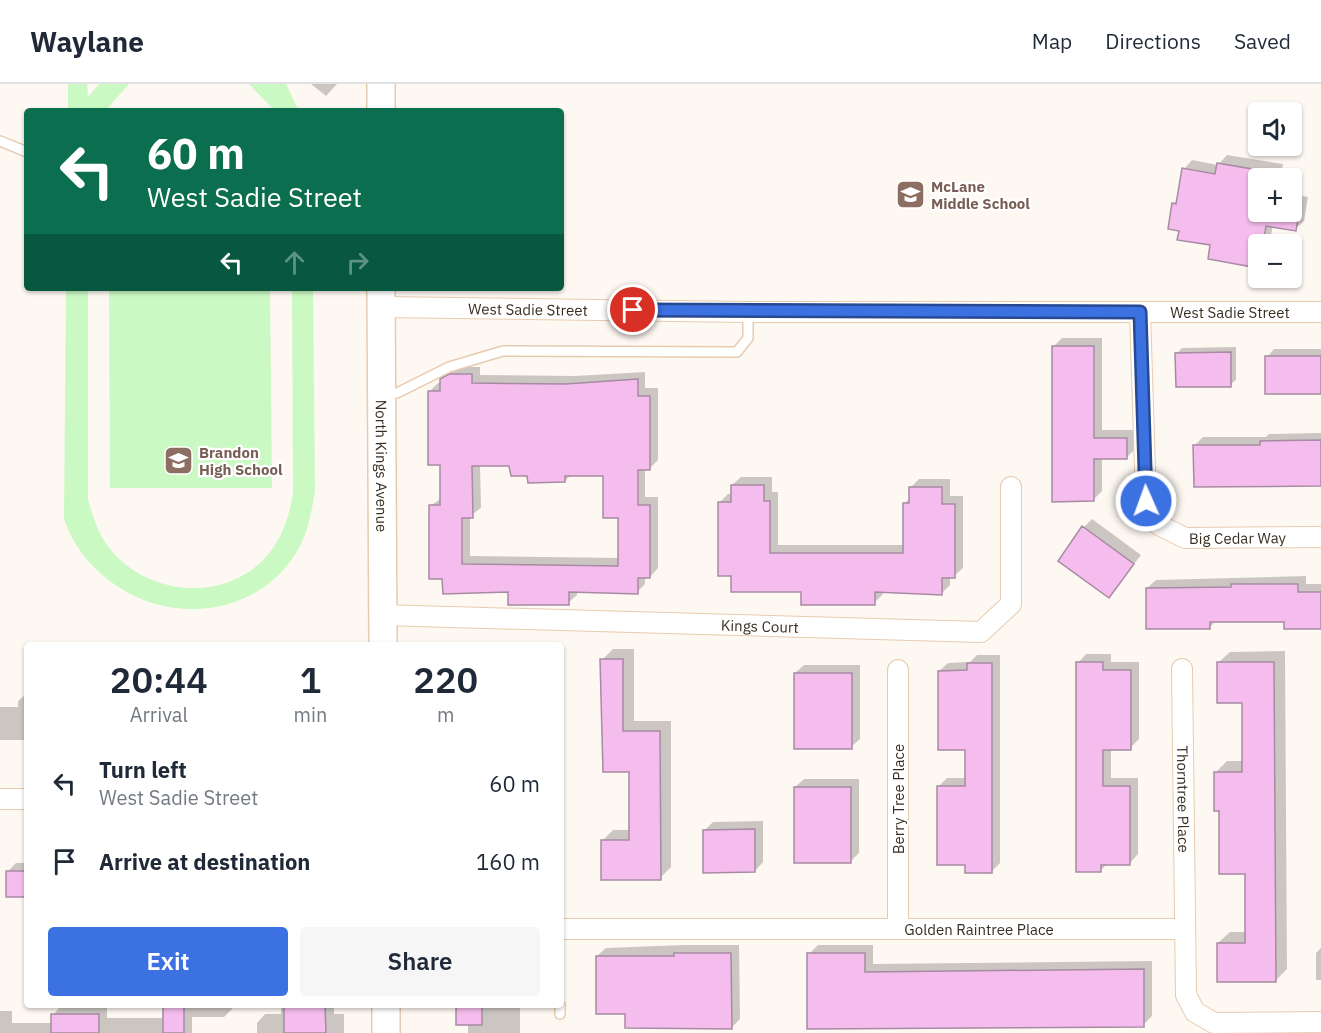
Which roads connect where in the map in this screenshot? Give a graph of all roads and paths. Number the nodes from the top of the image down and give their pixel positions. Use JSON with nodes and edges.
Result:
{"nodes":[{"id":1,"x":381,"y":84,"type":"edge"},
{"id":2,"x":381,"y":108,"type":"edge"},
{"id":3,"x":0,"y":141,"type":"edge"},
{"id":4,"x":24,"y":151,"type":"edge"},
{"id":5,"x":382,"y":297,"type":"edge"},
{"id":6,"x":748,"y":312,"type":"junction"},
{"id":7,"x":1140,"y":312,"type":"junction"},
{"id":8,"x":1321,"y":312,"type":"edge"},
{"id":9,"x":381,"y":394,"type":"junction"},
{"id":10,"x":1011,"y":487,"type":"dead end"},
{"id":11,"x":1321,"y":537,"type":"edge"},
{"id":12,"x":382,"y":615,"type":"junction"},
{"id":13,"x":383,"y":642,"type":"edge"},
{"id":14,"x":1182,"y":669,"type":"dead end"},
{"id":15,"x":898,"y":670,"type":"dead end"},
{"id":16,"x":0,"y":799,"type":"edge"},
{"id":17,"x":24,"y":799,"type":"edge"},
{"id":18,"x":564,"y":929,"type":"edge"},
{"id":19,"x":898,"y":929,"type":"junction"},
{"id":20,"x":1184,"y":929,"type":"junction"},
{"id":21,"x":386,"y":1008,"type":"edge"},
{"id":22,"x":1321,"y":1022,"type":"edge"},
{"id":23,"x":386,"y":1033,"type":"edge"}],
"edges":[{"from":1,"to":2,"type":"street"},
{"from":3,"to":4,"type":"lane"},
{"from":5,"to":6,"type":"street","name":"West Sadie Street"},
{"from":5,"to":9,"type":"street","name":"North Kings Avenue"},
{"from":6,"to":7,"type":"street","name":"West Sadie Street"},
{"from":6,"to":9,"type":"lane"},
{"from":7,"to":8,"type":"street","name":"West Sadie Street"},
{"from":7,"to":11,"type":"street","name":"Big Cedar Way"},
{"from":9,"to":12,"type":"street","name":"North Kings Avenue"},
{"from":10,"to":12,"type":"street","name":"Kings Court"},
{"from":12,"to":13,"type":"street","name":"North Kings Avenue"},
{"from":14,"to":20,"type":"street","name":"Thorntree Place"},
{"from":15,"to":19,"type":"street","name":"Berry Tree Place"},
{"from":16,"to":17,"type":"street"},
{"from":18,"to":19,"type":"street","name":"Golden Raintree Place"},
{"from":19,"to":20,"type":"street","name":"Golden Raintree Place"},
{"from":20,"to":22,"type":"street"},
{"from":21,"to":23,"type":"street"}]}
